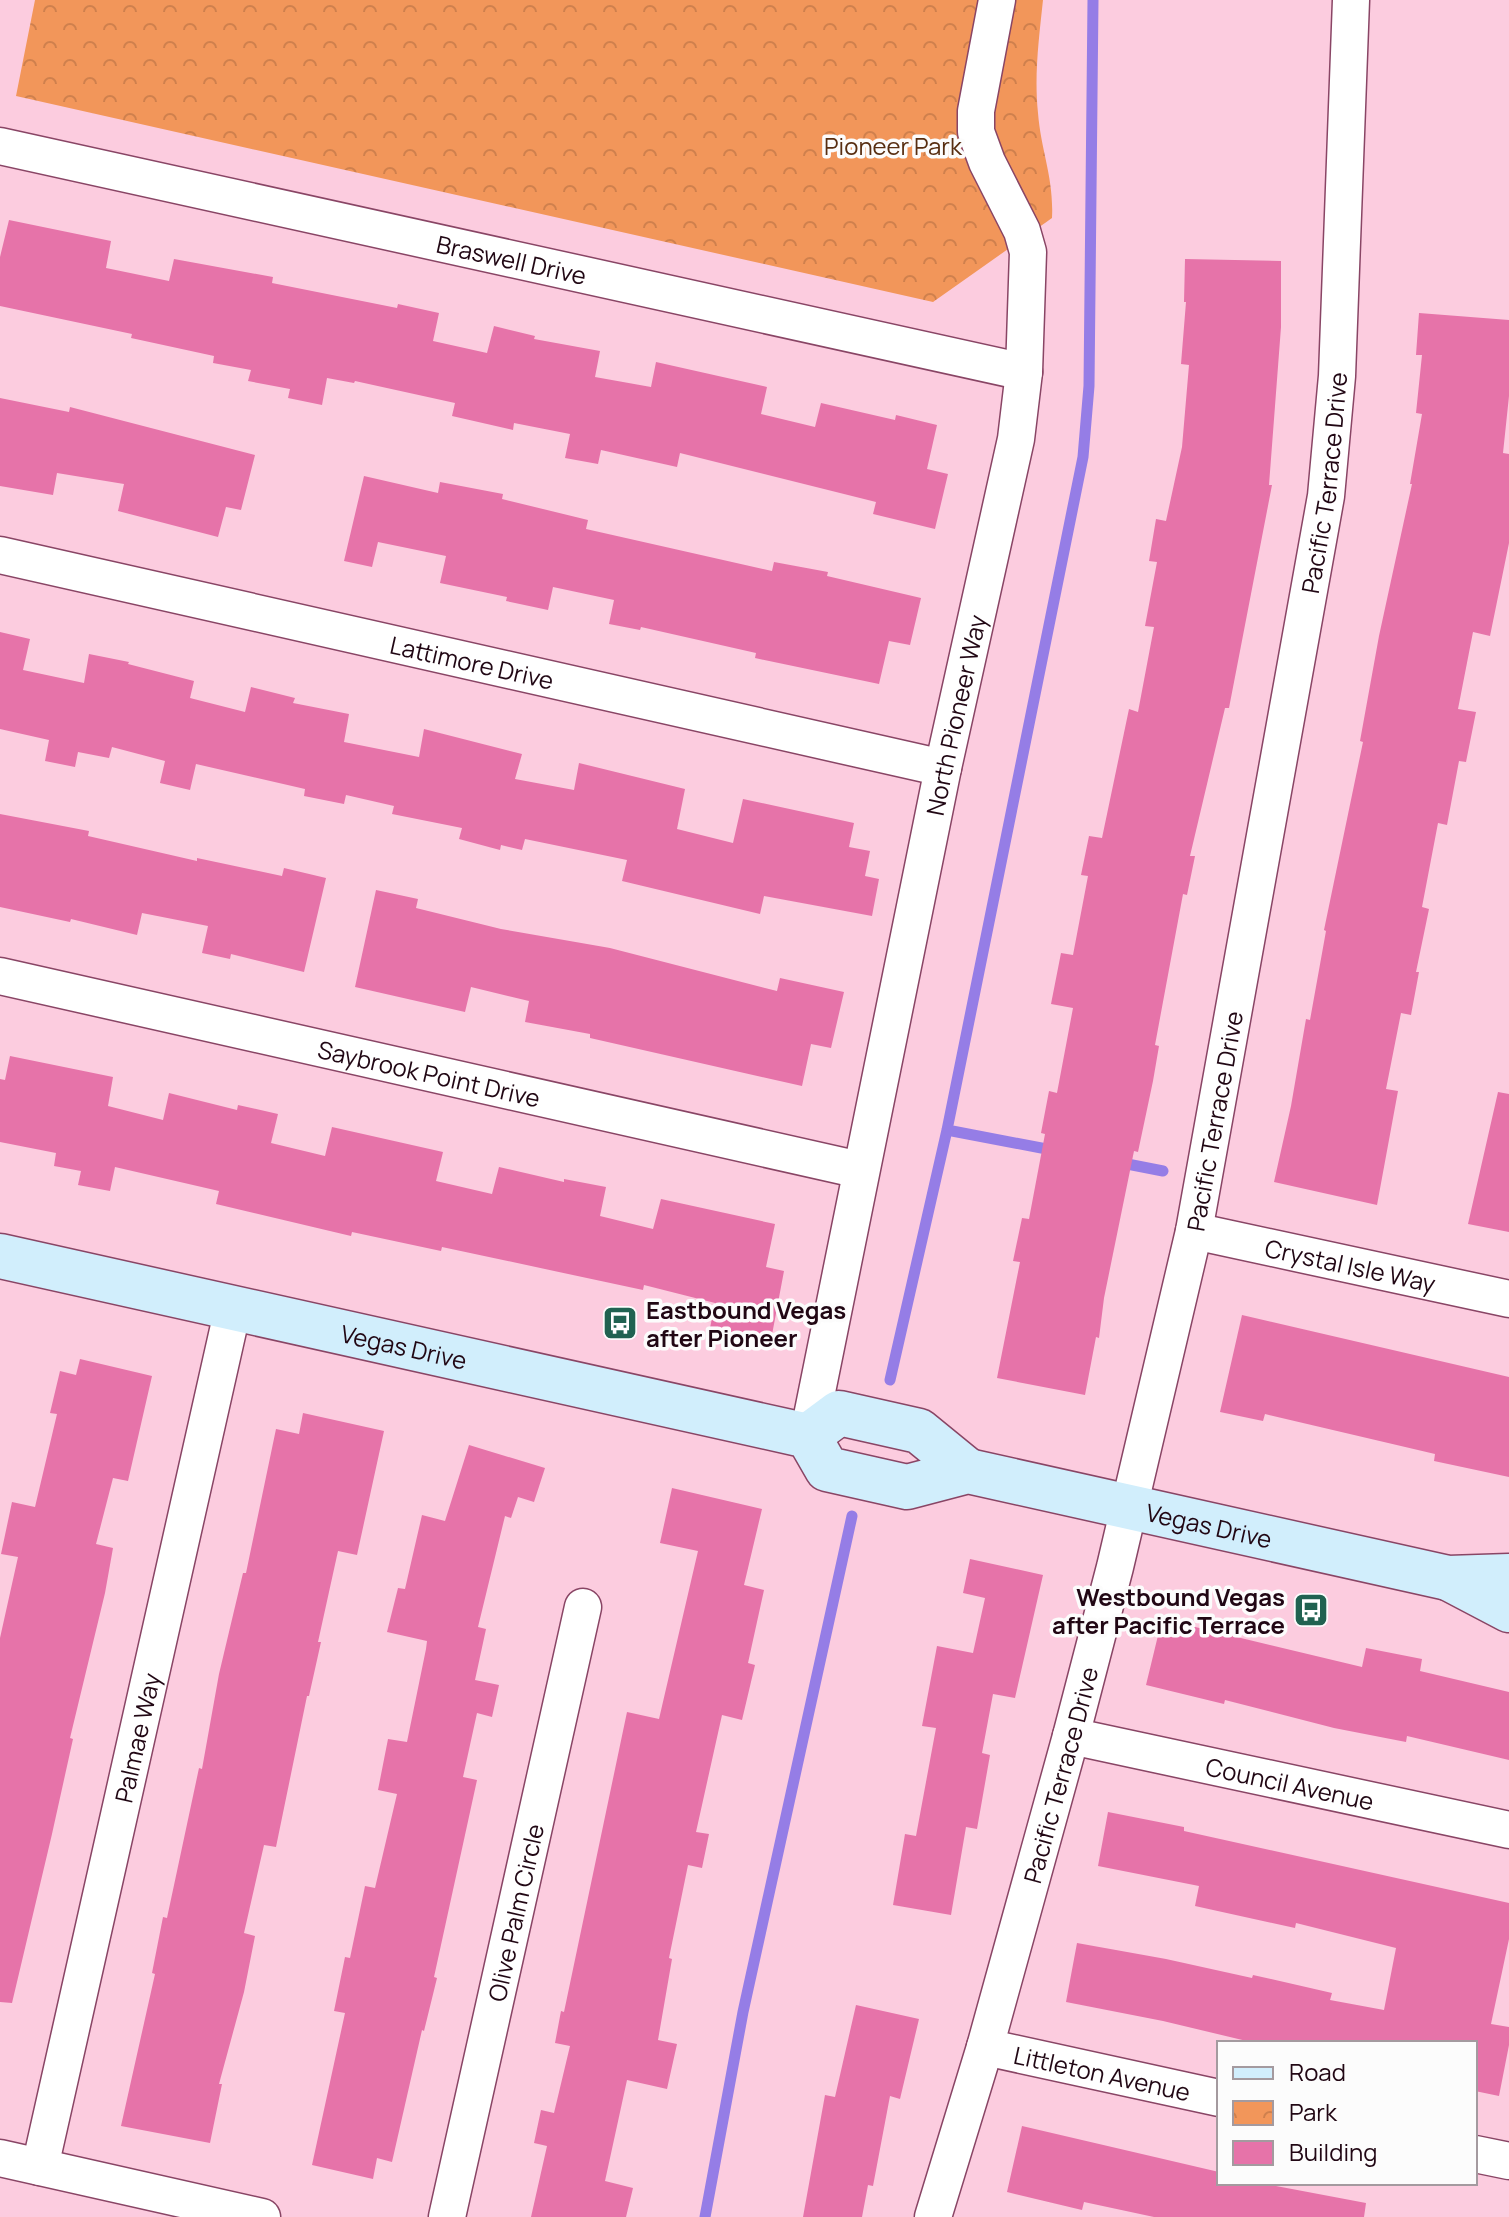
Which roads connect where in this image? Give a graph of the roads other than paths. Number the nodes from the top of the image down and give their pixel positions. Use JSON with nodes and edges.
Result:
{"nodes":[{"id":1,"x":997,"y":0,"type":"edge"},
{"id":2,"x":1351,"y":0,"type":"edge"},
{"id":3,"x":0,"y":146,"type":"edge"},
{"id":4,"x":1024,"y":372,"type":"junction"},
{"id":5,"x":0,"y":555,"type":"edge"},
{"id":6,"x":943,"y":768,"type":"junction"},
{"id":7,"x":0,"y":976,"type":"edge"},
{"id":8,"x":860,"y":1170,"type":"junction"},
{"id":9,"x":1194,"y":1231,"type":"junction"},
{"id":10,"x":0,"y":1256,"type":"edge"},
{"id":11,"x":1509,"y":1299,"type":"edge"},
{"id":12,"x":233,"y":1308,"type":"junction"},
{"id":13,"x":808,"y":1436,"type":"junction"},
{"id":14,"x":968,"y":1471,"type":"junction"},
{"id":15,"x":1129,"y":1507,"type":"junction"},
{"id":16,"x":1509,"y":1576,"type":"edge"},
{"id":17,"x":1448,"y":1578,"type":"junction"},
{"id":18,"x":583,"y":1607,"type":"dead end"},
{"id":19,"x":1509,"y":1610,"type":"edge"},
{"id":20,"x":1071,"y":1736,"type":"junction"},
{"id":21,"x":1509,"y":1830,"type":"edge"},
{"id":22,"x":985,"y":2047,"type":"junction"},
{"id":23,"x":1217,"y":2098,"type":"edge"},
{"id":24,"x":1477,"y":2154,"type":"edge"},
{"id":25,"x":0,"y":2158,"type":"edge"},
{"id":26,"x":1509,"y":2161,"type":"edge"},
{"id":27,"x":40,"y":2167,"type":"junction"},
{"id":28,"x":262,"y":2217,"type":"edge"},
{"id":29,"x":447,"y":2217,"type":"edge"},
{"id":30,"x":933,"y":2217,"type":"edge"}],
"edges":[{"from":1,"to":4,"type":"street","name":"North Pioneer Way"},
{"from":2,"to":9,"type":"street","name":"Pacific Terrace Drive"},
{"from":3,"to":4,"type":"street","name":"Braswell Drive"},
{"from":4,"to":6,"type":"street","name":"North Pioneer Way"},
{"from":5,"to":6,"type":"street","name":"Lattimore Drive"},
{"from":6,"to":8,"type":"street","name":"North Pioneer Way"},
{"from":7,"to":8,"type":"street","name":"Saybrook Point Drive"},
{"from":8,"to":13,"type":"street","name":"North Pioneer Way"},
{"from":9,"to":11,"type":"street","name":"Crystal Isle Way"},
{"from":9,"to":15,"type":"street","name":"Pacific Terrace Drive"},
{"from":10,"to":12,"type":"main road","name":"Vegas Drive"},
{"from":12,"to":13,"type":"main road","name":"Vegas Drive"},
{"from":12,"to":27,"type":"street","name":"Palmae Way"},
{"from":13,"to":14,"type":"main road","name":"Vegas Drive"},
{"from":13,"to":14,"type":"main road","name":"Vegas Drive"},
{"from":14,"to":15,"type":"main road","name":"Vegas Drive"},
{"from":15,"to":17,"type":"main road","name":"Vegas Drive"},
{"from":15,"to":20,"type":"street","name":"Pacific Terrace Drive"},
{"from":16,"to":17,"type":"main road","name":"Vegas Drive"},
{"from":17,"to":19,"type":"main road","name":"Vegas Drive"},
{"from":18,"to":29,"type":"street","name":"Olive Palm Circle"},
{"from":20,"to":21,"type":"street","name":"Council Avenue"},
{"from":20,"to":22,"type":"street","name":"Pacific Terrace Drive"},
{"from":22,"to":23,"type":"street","name":"Littleton Avenue"},
{"from":22,"to":30,"type":"street","name":"Pacific Terrace Drive"},
{"from":24,"to":26,"type":"street"},
{"from":25,"to":27,"type":"street"},
{"from":27,"to":28,"type":"street"}]}
